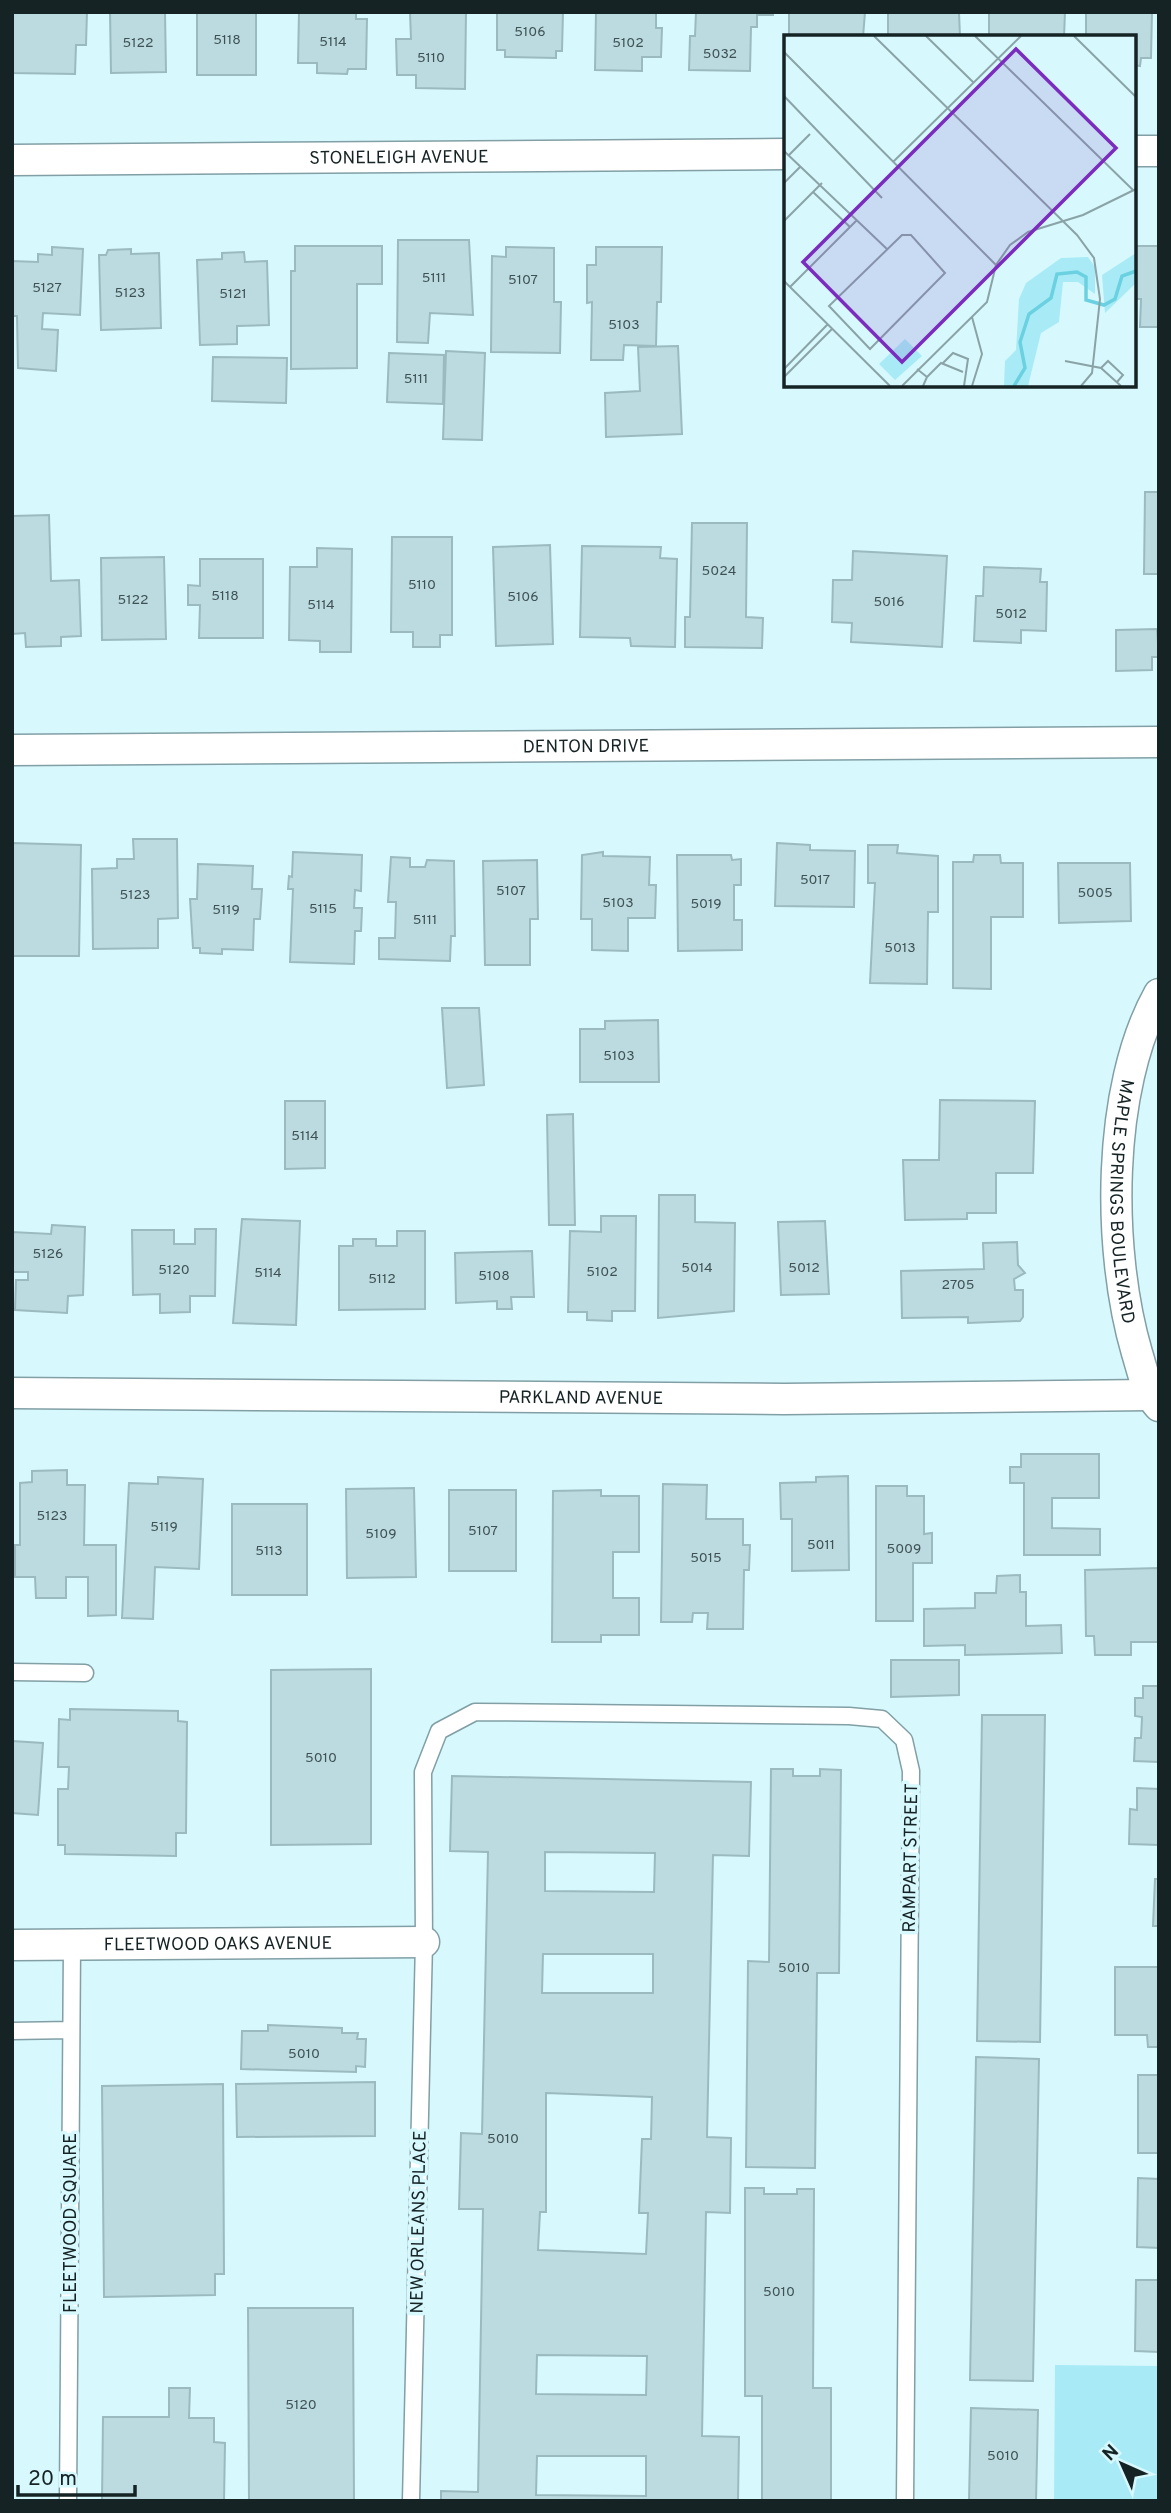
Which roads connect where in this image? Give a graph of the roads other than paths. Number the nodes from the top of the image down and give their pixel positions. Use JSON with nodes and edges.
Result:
{"nodes":[{"id":1,"x":1136,"y":151,"type":"edge"},
{"id":2,"x":1159,"y":151,"type":"edge"},
{"id":3,"x":784,"y":154,"type":"edge"},
{"id":4,"x":12,"y":160,"type":"edge"},
{"id":5,"x":1159,"y":742,"type":"edge"},
{"id":6,"x":12,"y":750,"type":"edge"},
{"id":7,"x":1159,"y":994,"type":"edge"},
{"id":8,"x":12,"y":1393,"type":"edge"},
{"id":9,"x":1154,"y":1401,"type":"edge"},
{"id":10,"x":12,"y":1672,"type":"edge"},
{"id":11,"x":86,"y":1672,"type":"dead end"},
{"id":12,"x":424,"y":1942,"type":"junction"},
{"id":13,"x":12,"y":1945,"type":"edge"},
{"id":14,"x":72,"y":1946,"type":"junction"},
{"id":15,"x":71,"y":2029,"type":"junction"},
{"id":16,"x":12,"y":2031,"type":"edge"},
{"id":17,"x":68,"y":2501,"type":"edge"},
{"id":18,"x":411,"y":2501,"type":"edge"},
{"id":19,"x":905,"y":2501,"type":"edge"}],
"edges":[{"from":1,"to":2,"type":"street"},
{"from":3,"to":4,"type":"street","name":"STONELEIGH AVENUE"},
{"from":5,"to":6,"type":"street","name":"DENTON DRIVE"},
{"from":7,"to":9,"type":"street","name":"MAPLE SPRINGS BOULEVARD"},
{"from":8,"to":9,"type":"street","name":"PARKLAND AVENUE"},
{"from":10,"to":11,"type":"lane"},
{"from":12,"to":14,"type":"street","name":"FLEETWOOD OAKS AVENUE"},
{"from":12,"to":18,"type":"lane","name":"NEW ORLEANS PLACE"},
{"from":12,"to":19,"type":"lane","name":"RAMPART STREET"},
{"from":13,"to":14,"type":"street","name":"FLEETWOOD OAKS AVENUE"},
{"from":14,"to":15,"type":"lane","name":"FLEETWOOD SQUARE"},
{"from":15,"to":16,"type":"lane"},
{"from":15,"to":17,"type":"lane","name":"FLEETWOOD SQUARE"}]}
